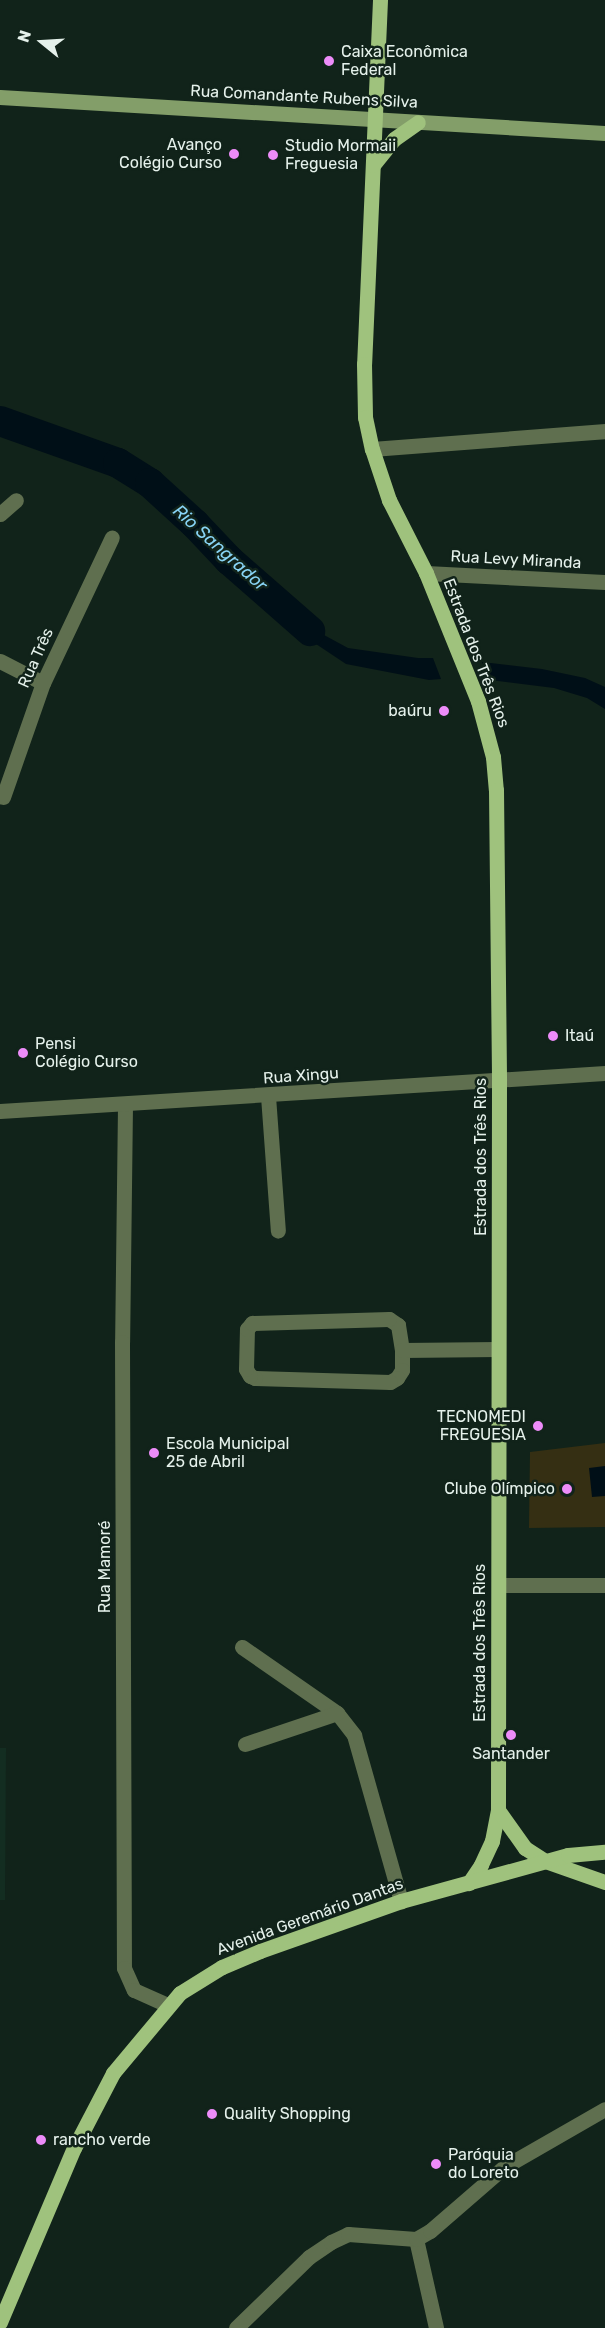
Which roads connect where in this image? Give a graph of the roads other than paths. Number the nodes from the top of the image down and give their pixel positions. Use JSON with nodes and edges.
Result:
{"nodes":[{"id":1,"x":380,"y":0,"type":"edge"},
{"id":2,"x":0,"y":97,"type":"edge"},
{"id":3,"x":376,"y":119,"type":"junction"},
{"id":4,"x":418,"y":122,"type":"junction"},
{"id":5,"x":605,"y":133,"type":"edge"},
{"id":6,"x":373,"y":165,"type":"junction"},
{"id":7,"x":605,"y":430,"type":"edge"},
{"id":8,"x":372,"y":449,"type":"junction"},
{"id":9,"x":16,"y":500,"type":"dead end"},
{"id":10,"x":0,"y":514,"type":"edge"},
{"id":11,"x":112,"y":537,"type":"dead end"},
{"id":12,"x":426,"y":573,"type":"junction"},
{"id":13,"x":605,"y":582,"type":"edge"},
{"id":14,"x":0,"y":661,"type":"edge"},
{"id":15,"x":43,"y":683,"type":"junction"},
{"id":16,"x":3,"y":798,"type":"dead end"},
{"id":17,"x":605,"y":1073,"type":"edge"},
{"id":18,"x":499,"y":1081,"type":"junction"},
{"id":19,"x":268,"y":1096,"type":"junction"},
{"id":20,"x":125,"y":1105,"type":"junction"},
{"id":21,"x":0,"y":1111,"type":"edge"},
{"id":22,"x":278,"y":1231,"type":"dead end"},
{"id":23,"x":498,"y":1349,"type":"junction"},
{"id":24,"x":402,"y":1350,"type":"junction"},
{"id":25,"x":499,"y":1585,"type":"junction"},
{"id":26,"x":605,"y":1585,"type":"edge"},
{"id":27,"x":242,"y":1647,"type":"dead end"},
{"id":28,"x":337,"y":1713,"type":"junction"},
{"id":29,"x":245,"y":1744,"type":"dead end"},
{"id":30,"x":498,"y":1810,"type":"junction"},
{"id":31,"x":605,"y":1852,"type":"edge"},
{"id":32,"x":545,"y":1862,"type":"junction"},
{"id":33,"x":605,"y":1882,"type":"edge"},
{"id":34,"x":469,"y":1883,"type":"junction"},
{"id":35,"x":401,"y":1901,"type":"junction"},
{"id":36,"x":168,"y":2005,"type":"junction"},
{"id":37,"x":605,"y":2109,"type":"edge"},
{"id":38,"x":416,"y":2239,"type":"junction"},
{"id":39,"x":0,"y":2322,"type":"edge"},
{"id":40,"x":236,"y":2328,"type":"edge"},
{"id":41,"x":436,"y":2328,"type":"edge"}],
"edges":[{"from":1,"to":3,"type":"main road","name":"Estrada dos Três Rios"},
{"from":2,"to":3,"type":"street","name":"Rua Comandante Rubens Silva"},
{"from":3,"to":4,"type":"street","name":"Rua Comandante Rubens Silva"},
{"from":3,"to":6,"type":"main road","name":"Estrada dos Três Rios"},
{"from":4,"to":5,"type":"street","name":"Rua Comandante Rubens Silva"},
{"from":4,"to":6,"type":"main road"},
{"from":6,"to":8,"type":"main road","name":"Estrada dos Três Rios"},
{"from":7,"to":8,"type":"street"},
{"from":8,"to":12,"type":"main road","name":"Estrada dos Três Rios"},
{"from":9,"to":10,"type":"street"},
{"from":11,"to":15,"type":"street","name":"Rua Três"},
{"from":12,"to":13,"type":"street","name":"Rua Levy Miranda"},
{"from":12,"to":18,"type":"main road","name":"Estrada dos Três Rios"},
{"from":14,"to":15,"type":"street"},
{"from":15,"to":16,"type":"street","name":"Rua Três"},
{"from":17,"to":18,"type":"street","name":"Rua Xingu"},
{"from":18,"to":19,"type":"street","name":"Rua Xingu"},
{"from":18,"to":23,"type":"main road","name":"Estrada dos Três Rios"},
{"from":19,"to":20,"type":"street","name":"Rua Xingu"},
{"from":19,"to":22,"type":"street"},
{"from":20,"to":21,"type":"street","name":"Rua Xingu"},
{"from":20,"to":36,"type":"street","name":"Rua Mamoré"},
{"from":23,"to":24,"type":"street"},
{"from":23,"to":25,"type":"main road","name":"Estrada dos Três Rios"},
{"from":24,"to":24,"type":"street"},
{"from":25,"to":26,"type":"street"},
{"from":25,"to":30,"type":"main road","name":"Estrada dos Três Rios"},
{"from":27,"to":28,"type":"street"},
{"from":28,"to":29,"type":"street"},
{"from":28,"to":35,"type":"street"},
{"from":30,"to":32,"type":"main road"},
{"from":30,"to":34,"type":"main road","name":"Estrada dos Três Rios"},
{"from":31,"to":32,"type":"main road","name":"Avenida Geremário Dantas"},
{"from":32,"to":33,"type":"main road"},
{"from":32,"to":34,"type":"main road","name":"Avenida Geremário Dantas"},
{"from":34,"to":35,"type":"main road","name":"Avenida Geremário Dantas"},
{"from":35,"to":36,"type":"main road","name":"Avenida Geremário Dantas"},
{"from":36,"to":39,"type":"main road","name":"Avenida Geremário Dantas"},
{"from":37,"to":38,"type":"street"},
{"from":38,"to":40,"type":"street"},
{"from":38,"to":41,"type":"street"}]}
